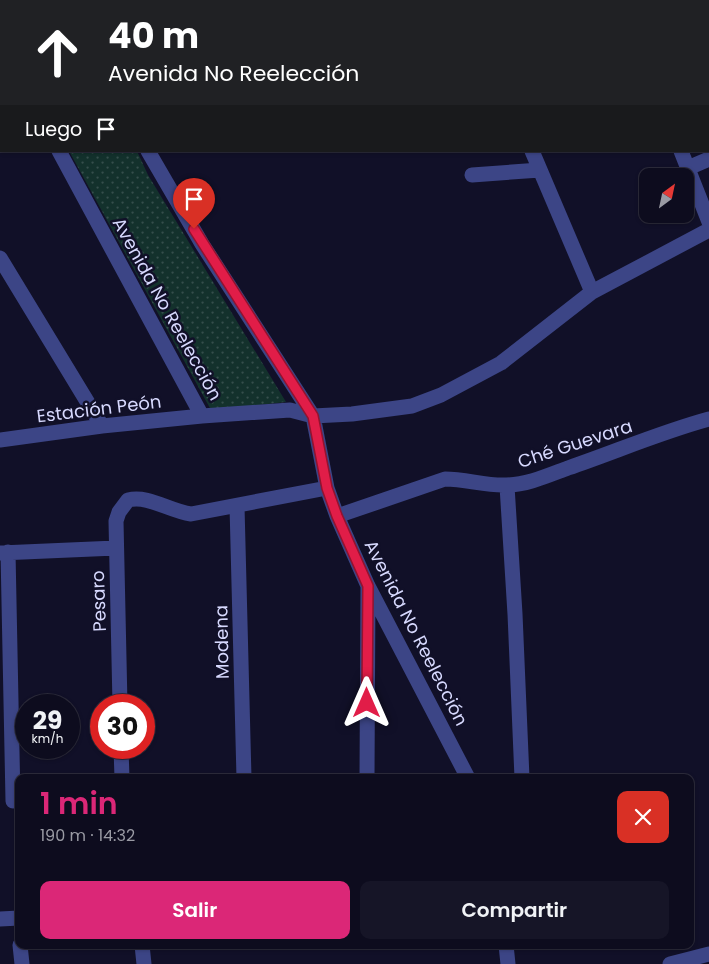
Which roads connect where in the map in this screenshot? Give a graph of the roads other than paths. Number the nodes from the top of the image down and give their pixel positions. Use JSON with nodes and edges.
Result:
{"nodes":[{"id":1,"x":60,"y":152,"type":"edge"},
{"id":2,"x":149,"y":152,"type":"edge"},
{"id":3,"x":532,"y":152,"type":"edge"},
{"id":4,"x":681,"y":152,"type":"edge"},
{"id":5,"x":709,"y":159,"type":"edge"},
{"id":6,"x":688,"y":168,"type":"joint"},
{"id":7,"x":540,"y":170,"type":"junction"},
{"id":8,"x":472,"y":174,"type":"dead end"},
{"id":9,"x":694,"y":183,"type":"edge"},
{"id":10,"x":709,"y":222,"type":"edge"},
{"id":11,"x":709,"y":230,"type":"edge"},
{"id":12,"x":0,"y":258,"type":"edge"},
{"id":13,"x":592,"y":292,"type":"junction"},
{"id":14,"x":202,"y":416,"type":"junction"},
{"id":15,"x":313,"y":416,"type":"junction"},
{"id":16,"x":709,"y":419,"type":"edge"},
{"id":17,"x":102,"y":426,"type":"junction"},
{"id":18,"x":0,"y":440,"type":"edge"},
{"id":19,"x":507,"y":486,"type":"junction"},
{"id":20,"x":327,"y":488,"type":"junction"},
{"id":21,"x":237,"y":506,"type":"junction"},
{"id":22,"x":337,"y":516,"type":"junction"},
{"id":23,"x":116,"y":548,"type":"junction"},
{"id":24,"x":4,"y":552,"type":"edge"},
{"id":25,"x":368,"y":586,"type":"junction"},
{"id":26,"x":120,"y":694,"type":"edge"},
{"id":27,"x":122,"y":759,"type":"edge"},
{"id":28,"x":122,"y":774,"type":"edge"},
{"id":29,"x":244,"y":774,"type":"edge"},
{"id":30,"x":367,"y":774,"type":"edge"},
{"id":31,"x":466,"y":774,"type":"edge"},
{"id":32,"x":522,"y":774,"type":"edge"},
{"id":33,"x":11,"y":801,"type":"edge"},
{"id":34,"x":0,"y":919,"type":"edge"},
{"id":35,"x":15,"y":922,"type":"edge"},
{"id":36,"x":20,"y":949,"type":"edge"},
{"id":37,"x":142,"y":949,"type":"edge"},
{"id":38,"x":506,"y":949,"type":"edge"},
{"id":39,"x":709,"y":954,"type":"edge"},
{"id":40,"x":689,"y":956,"type":"edge"},
{"id":41,"x":22,"y":964,"type":"edge"},
{"id":42,"x":144,"y":964,"type":"edge"},
{"id":43,"x":508,"y":964,"type":"edge"},
{"id":44,"x":670,"y":964,"type":"edge"}],
"edges":[{"from":1,"to":14,"type":"street","name":"Avenida No Reelección"},
{"from":2,"to":15,"type":"street","name":"Avenida No Reelección"},
{"from":3,"to":7,"type":"street"},
{"from":4,"to":6,"type":"street"},
{"from":5,"to":6,"type":"street"},
{"from":7,"to":8,"type":"street"},
{"from":7,"to":13,"type":"street"},
{"from":9,"to":10,"type":"street"},
{"from":11,"to":13,"type":"street"},
{"from":12,"to":17,"type":"street"},
{"from":13,"to":15,"type":"street"},
{"from":14,"to":15,"type":"street","name":"Avenida No Reelección"},
{"from":14,"to":17,"type":"street","name":"Estación Peón"},
{"from":15,"to":20,"type":"street","name":"Avenida No Reelección"},
{"from":16,"to":19,"type":"street","name":"Ché Guevara"},
{"from":17,"to":18,"type":"street","name":"Estación Peón"},
{"from":19,"to":22,"type":"street","name":"Ché Guevara"},
{"from":19,"to":32,"type":"street"},
{"from":20,"to":21,"type":"street"},
{"from":20,"to":22,"type":"street","name":"Avenida No Reelección"},
{"from":21,"to":23,"type":"street","name":"Pesaro"},
{"from":21,"to":29,"type":"street","name":"Modena"},
{"from":22,"to":25,"type":"street","name":"Avenida No Reelección"},
{"from":23,"to":24,"type":"street"},
{"from":23,"to":26,"type":"street","name":"Pesaro"},
{"from":24,"to":33,"type":"street"},
{"from":25,"to":30,"type":"street"},
{"from":25,"to":31,"type":"street","name":"Avenida No Reelección"},
{"from":27,"to":28,"type":"street"},
{"from":34,"to":35,"type":"street"},
{"from":36,"to":41,"type":"street"},
{"from":37,"to":42,"type":"street"},
{"from":38,"to":43,"type":"street"},
{"from":39,"to":40,"type":"street"},
{"from":40,"to":44,"type":"street"}]}
